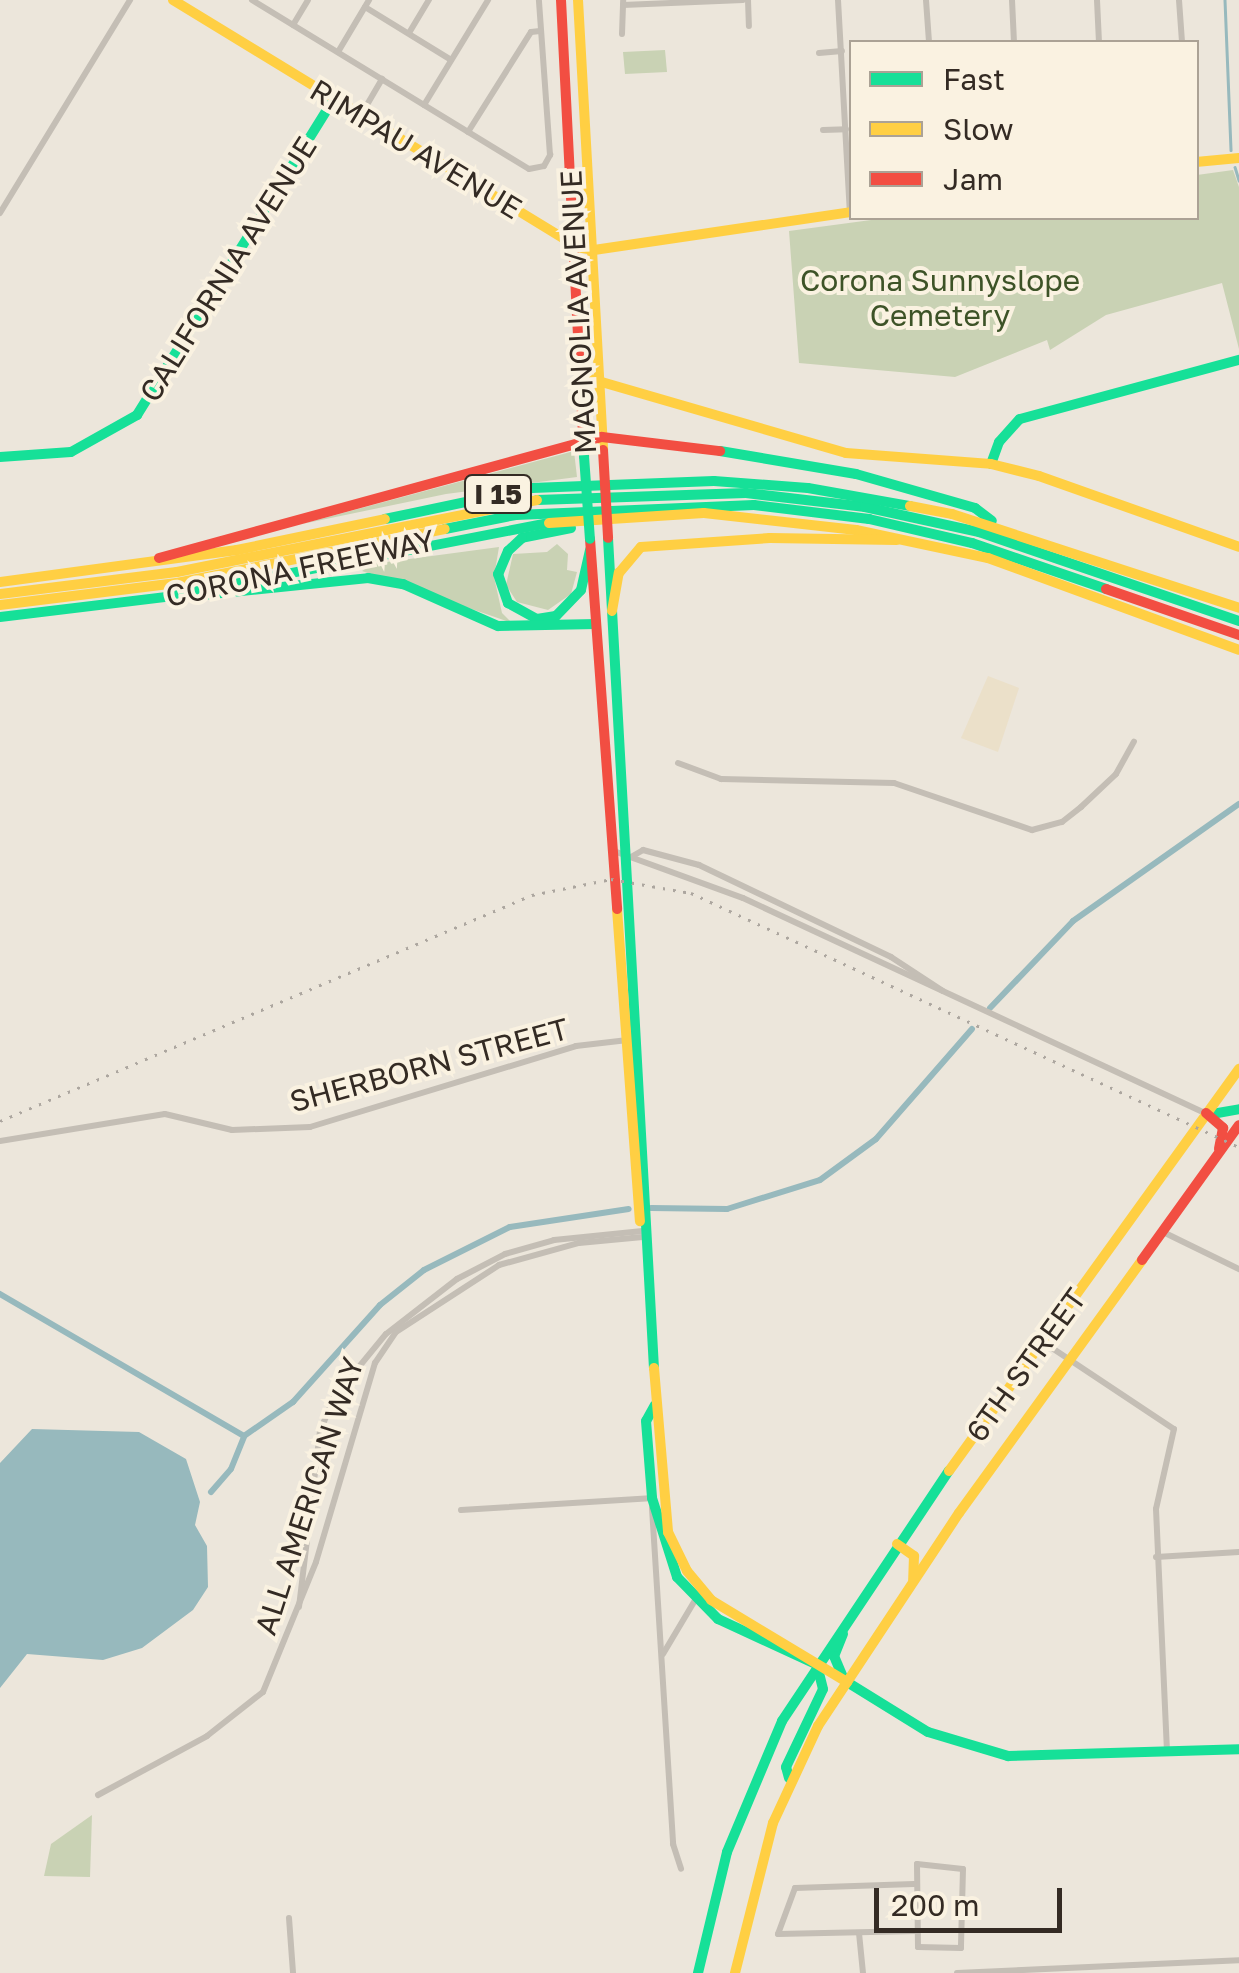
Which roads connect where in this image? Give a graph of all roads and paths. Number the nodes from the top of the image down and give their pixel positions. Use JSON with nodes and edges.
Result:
{"nodes":[{"id":1,"x":130,"y":0,"type":"edge"},
{"id":2,"x":174,"y":0,"type":"edge"},
{"id":3,"x":252,"y":0,"type":"edge"},
{"id":4,"x":308,"y":0,"type":"edge"},
{"id":5,"x":429,"y":0,"type":"edge"},
{"id":6,"x":488,"y":0,"type":"edge"},
{"id":7,"x":539,"y":0,"type":"edge"},
{"id":8,"x":561,"y":0,"type":"edge"},
{"id":9,"x":578,"y":0,"type":"edge"},
{"id":10,"x":745,"y":0,"type":"edge"},
{"id":11,"x":838,"y":0,"type":"edge"},
{"id":12,"x":926,"y":0,"type":"edge"},
{"id":13,"x":1012,"y":0,"type":"edge"},
{"id":14,"x":1097,"y":0,"type":"edge"},
{"id":15,"x":1180,"y":0,"type":"edge"},
{"id":16,"x":683,"y":2,"type":"edge"},
{"id":17,"x":623,"y":3,"type":"edge"},
{"id":18,"x":367,"y":4,"type":"edge"},
{"id":19,"x":293,"y":24,"type":"junction"},
{"id":20,"x":749,"y":26,"type":"dead end"},
{"id":21,"x":540,"y":32,"type":"junction"},
{"id":22,"x":409,"y":34,"type":"junction"},
{"id":23,"x":622,"y":34,"type":"dead end"},
{"id":24,"x":929,"y":40,"type":"edge"},
{"id":25,"x":1014,"y":40,"type":"edge"},
{"id":26,"x":1100,"y":40,"type":"edge"},
{"id":27,"x":1182,"y":40,"type":"edge"},
{"id":28,"x":842,"y":51,"type":"junction"},
{"id":29,"x":338,"y":52,"type":"junction"},
{"id":30,"x":819,"y":53,"type":"dead end"},
{"id":31,"x":451,"y":60,"type":"junction"},
{"id":32,"x":382,"y":79,"type":"junction"},
{"id":33,"x":334,"y":99,"type":"junction"},
{"id":34,"x":424,"y":105,"type":"junction"},
{"id":35,"x":584,"y":114,"type":"junction"},
{"id":36,"x":361,"y":115,"type":"junction"},
{"id":37,"x":567,"y":116,"type":"junction"},
{"id":38,"x":846,"y":129,"type":"junction"},
{"id":39,"x":822,"y":130,"type":"dead end"},
{"id":40,"x":468,"y":132,"type":"junction"},
{"id":41,"x":1239,"y":158,"type":"edge"},
{"id":42,"x":1199,"y":162,"type":"edge"},
{"id":43,"x":849,"y":179,"type":"edge"},
{"id":44,"x":849,"y":212,"type":"edge"},
{"id":45,"x":0,"y":213,"type":"edge"},
{"id":46,"x":577,"y":247,"type":"junction"},
{"id":47,"x":594,"y":250,"type":"junction"},
{"id":48,"x":1239,"y":360,"type":"edge"},
{"id":49,"x":581,"y":376,"type":"junction"},
{"id":50,"x":598,"y":379,"type":"junction"},
{"id":51,"x":584,"y":440,"type":"junction"},
{"id":52,"x":602,"y":444,"type":"junction"},
{"id":53,"x":0,"y":458,"type":"edge"},
{"id":54,"x":991,"y":464,"type":"junction"},
{"id":55,"x":645,"y":515,"type":"junction"},
{"id":56,"x":999,"y":526,"type":"junction"},
{"id":57,"x":908,"y":538,"type":"junction"},
{"id":58,"x":590,"y":545,"type":"junction"},
{"id":59,"x":1239,"y":547,"type":"edge"},
{"id":60,"x":1061,"y":564,"type":"junction"},
{"id":61,"x":134,"y":568,"type":"junction"},
{"id":62,"x":0,"y":582,"type":"edge"},
{"id":63,"x":0,"y":594,"type":"edge"},
{"id":64,"x":173,"y":596,"type":"junction"},
{"id":65,"x":0,"y":604,"type":"edge"},
{"id":66,"x":1239,"y":608,"type":"edge"},
{"id":67,"x":612,"y":611,"type":"junction"},
{"id":68,"x":0,"y":617,"type":"edge"},
{"id":69,"x":596,"y":624,"type":"junction"},
{"id":70,"x":1239,"y":631,"type":"edge"},
{"id":71,"x":1239,"y":650,"type":"edge"},
{"id":72,"x":1134,"y":742,"type":"dead end"},
{"id":73,"x":678,"y":763,"type":"dead end"},
{"id":74,"x":610,"y":850,"type":"junction"},
{"id":75,"x":630,"y":858,"type":"junction"},
{"id":76,"x":944,"y":992,"type":"junction"},
{"id":77,"x":629,"y":1040,"type":"junction"},
{"id":78,"x":1239,"y":1069,"type":"edge"},
{"id":79,"x":1239,"y":1109,"type":"edge"},
{"id":80,"x":1206,"y":1113,"type":"junction"},
{"id":81,"x":1239,"y":1125,"type":"edge"},
{"id":82,"x":0,"y":1141,"type":"edge"},
{"id":83,"x":1208,"y":1169,"type":"junction"},
{"id":84,"x":643,"y":1229,"type":"junction"},
{"id":85,"x":1163,"y":1232,"type":"junction"},
{"id":86,"x":1239,"y":1269,"type":"edge"},
{"id":87,"x":1042,"y":1342,"type":"junction"},
{"id":88,"x":1069,"y":1362,"type":"junction"},
{"id":89,"x":655,"y":1404,"type":"junction"},
{"id":90,"x":664,"y":1497,"type":"junction"},
{"id":91,"x":652,"y":1498,"type":"junction"},
{"id":92,"x":461,"y":1510,"type":"dead end"},
{"id":93,"x":897,"y":1544,"type":"junction"},
{"id":94,"x":1239,"y":1552,"type":"edge"},
{"id":95,"x":1156,"y":1557,"type":"junction"},
{"id":96,"x":873,"y":1577,"type":"junction"},
{"id":97,"x":911,"y":1586,"type":"junction"},
{"id":98,"x":699,"y":1595,"type":"junction"},
{"id":99,"x":299,"y":1608,"type":"junction"},
{"id":100,"x":749,"y":1637,"type":"junction"},
{"id":101,"x":662,"y":1655,"type":"junction"},
{"id":102,"x":817,"y":1664,"type":"junction"},
{"id":103,"x":847,"y":1682,"type":"junction"},
{"id":104,"x":782,"y":1721,"type":"junction"},
{"id":105,"x":1239,"y":1749,"type":"edge"},
{"id":106,"x":1167,"y":1753,"type":"junction"},
{"id":107,"x":790,"y":1780,"type":"junction"},
{"id":108,"x":98,"y":1795,"type":"dead end"},
{"id":109,"x":681,"y":1870,"type":"dead end"},
{"id":110,"x":914,"y":1884,"type":"junction"},
{"id":111,"x":289,"y":1918,"type":"dead end"},
{"id":112,"x":916,"y":1931,"type":"junction"},
{"id":113,"x":859,"y":1933,"type":"junction"},
{"id":114,"x":1239,"y":1960,"type":"edge"},
{"id":115,"x":991,"y":1972,"type":"edge"},
{"id":116,"x":293,"y":1973,"type":"edge"},
{"id":117,"x":698,"y":1973,"type":"edge"},
{"id":118,"x":735,"y":1973,"type":"edge"},
{"id":119,"x":863,"y":1973,"type":"edge"},
{"id":120,"x":957,"y":1973,"type":"edge"}],
"edges":[{"from":1,"to":45,"type":"street"},
{"from":2,"to":33,"type":"main road","name":"RIMPAU AVENUE"},
{"from":3,"to":19,"type":"street"},
{"from":4,"to":19,"type":"street"},
{"from":5,"to":22,"type":"street"},
{"from":6,"to":31,"type":"street"},
{"from":7,"to":21,"type":"street"},
{"from":8,"to":37,"type":"main road","name":"MAGNOLIA AVENUE"},
{"from":9,"to":35,"type":"main road","name":"MAGNOLIA AVENUE"},
{"from":10,"to":16,"type":"street"},
{"from":10,"to":20,"type":"street"},
{"from":11,"to":28,"type":"street"},
{"from":12,"to":24,"type":"street"},
{"from":13,"to":25,"type":"street"},
{"from":14,"to":26,"type":"street"},
{"from":15,"to":27,"type":"street"},
{"from":16,"to":17,"type":"street"},
{"from":17,"to":23,"type":"street"},
{"from":18,"to":22,"type":"street"},
{"from":18,"to":29,"type":"street"},
{"from":19,"to":29,"type":"street"},
{"from":21,"to":40,"type":"street"},
{"from":21,"to":40,"type":"street"},
{"from":22,"to":31,"type":"street"},
{"from":28,"to":30,"type":"street"},
{"from":28,"to":38,"type":"street"},
{"from":29,"to":32,"type":"street"},
{"from":31,"to":34,"type":"street"},
{"from":32,"to":34,"type":"street"},
{"from":32,"to":36,"type":"street"},
{"from":33,"to":36,"type":"main road","name":"RIMPAU AVENUE"},
{"from":33,"to":53,"type":"main road","name":"CALIFORNIA AVENUE"},
{"from":34,"to":40,"type":"street"},
{"from":35,"to":37,"type":"main road"},
{"from":35,"to":47,"type":"main road","name":"MAGNOLIA AVENUE"},
{"from":36,"to":46,"type":"main road","name":"RIMPAU AVENUE"},
{"from":37,"to":46,"type":"main road","name":"MAGNOLIA AVENUE"},
{"from":38,"to":39,"type":"street"},
{"from":38,"to":43,"type":"street"},
{"from":41,"to":42,"type":"main road"},
{"from":44,"to":47,"type":"main road","name":"RIMPAU AVENUE"},
{"from":46,"to":47,"type":"main road","name":"RIMPAU AVENUE"},
{"from":46,"to":49,"type":"main road","name":"MAGNOLIA AVENUE"},
{"from":47,"to":50,"type":"main road","name":"MAGNOLIA AVENUE"},
{"from":48,"to":54,"type":"main road"},
{"from":49,"to":50,"type":"main road"},
{"from":49,"to":51,"type":"main road","name":"MAGNOLIA AVENUE"},
{"from":50,"to":52,"type":"main road","name":"MAGNOLIA AVENUE"},
{"from":50,"to":54,"type":"main road"},
{"from":51,"to":52,"type":"main road"},
{"from":51,"to":58,"type":"main road","name":"MAGNOLIA AVENUE","bridge":true},
{"from":51,"to":61,"type":"main road"},
{"from":52,"to":56,"type":"main road"},
{"from":52,"to":67,"type":"main road","name":"MAGNOLIA AVENUE","bridge":true},
{"from":54,"to":59,"type":"main road"},
{"from":55,"to":57,"type":"main road","name":"CORONA FREEWAY","number":"I 15"},
{"from":55,"to":58,"type":"main road"},
{"from":55,"to":64,"type":"main road","name":"CORONA FREEWAY","number":"I 15"},
{"from":56,"to":61,"type":"main road","name":"CORONA FREEWAY","number":"I 15"},
{"from":56,"to":66,"type":"main road","name":"CORONA FREEWAY","number":"I 15"},
{"from":57,"to":67,"type":"main road"},
{"from":57,"to":71,"type":"main road","name":"CORONA FREEWAY","number":"I 15"},
{"from":58,"to":69,"type":"main road","name":"MAGNOLIA AVENUE"},
{"from":60,"to":63,"type":"main road"},
{"from":60,"to":65,"type":"main road"},
{"from":60,"to":70,"type":"main road"},
{"from":60,"to":70,"type":"main road"},
{"from":61,"to":62,"type":"main road","name":"CORONA FREEWAY","number":"I 15"},
{"from":64,"to":68,"type":"main road","name":"CORONA FREEWAY","number":"I 15"},
{"from":64,"to":69,"type":"main road"},
{"from":67,"to":69,"type":"main road"},
{"from":67,"to":75,"type":"main road","name":"MAGNOLIA AVENUE"},
{"from":69,"to":74,"type":"main road","name":"MAGNOLIA AVENUE"},
{"from":72,"to":73,"type":"street"},
{"from":74,"to":75,"type":"street"},
{"from":74,"to":77,"type":"main road","name":"MAGNOLIA AVENUE"},
{"from":75,"to":76,"type":"street"},
{"from":75,"to":76,"type":"street"},
{"from":75,"to":77,"type":"main road","name":"MAGNOLIA AVENUE"},
{"from":76,"to":80,"type":"street"},
{"from":77,"to":82,"type":"street","name":"SHERBORN STREET"},
{"from":77,"to":84,"type":"main road","name":"MAGNOLIA AVENUE"},
{"from":78,"to":80,"type":"main road","name":"6TH STREET"},
{"from":79,"to":80,"type":"main road"},
{"from":80,"to":83,"type":"main road"},
{"from":80,"to":87,"type":"main road","name":"6TH STREET"},
{"from":81,"to":83,"type":"main road","name":"6TH STREET"},
{"from":83,"to":85,"type":"main road","name":"6TH STREET"},
{"from":84,"to":89,"type":"main road","name":"MAGNOLIA AVENUE"},
{"from":84,"to":99,"type":"street","name":"ALL AMERICAN WAY"},
{"from":84,"to":99,"type":"street","name":"ALL AMERICAN WAY"},
{"from":85,"to":86,"type":"street"},
{"from":85,"to":88,"type":"main road","name":"6TH STREET"},
{"from":87,"to":88,"type":"street"},
{"from":87,"to":93,"type":"main road","name":"6TH STREET"},
{"from":88,"to":95,"type":"street"},
{"from":88,"to":97,"type":"main road","name":"6TH STREET"},
{"from":89,"to":90,"type":"main road","name":"MAGNOLIA AVENUE"},
{"from":89,"to":91,"type":"main road","name":"MAGNOLIA AVENUE"},
{"from":90,"to":91,"type":"street"},
{"from":90,"to":98,"type":"main road","name":"MAGNOLIA AVENUE"},
{"from":91,"to":92,"type":"street"},
{"from":91,"to":98,"type":"main road","name":"MAGNOLIA AVENUE"},
{"from":91,"to":101,"type":"street"},
{"from":93,"to":96,"type":"main road","name":"6TH STREET"},
{"from":93,"to":97,"type":"main road"},
{"from":94,"to":95,"type":"street"},
{"from":95,"to":106,"type":"street"},
{"from":96,"to":102,"type":"main road","name":"6TH STREET"},
{"from":96,"to":103,"type":"main road"},
{"from":97,"to":103,"type":"main road","name":"6TH STREET"},
{"from":98,"to":100,"type":"main road","name":"MAGNOLIA AVENUE"},
{"from":98,"to":101,"type":"street"},
{"from":98,"to":102,"type":"main road","name":"MAGNOLIA AVENUE"},
{"from":99,"to":108,"type":"street","name":"ALL AMERICAN WAY"},
{"from":100,"to":102,"type":"main road","name":"MAGNOLIA AVENUE"},
{"from":100,"to":104,"type":"main road"},
{"from":101,"to":109,"type":"street"},
{"from":102,"to":103,"type":"main road","name":"MAGNOLIA AVENUE"},
{"from":102,"to":104,"type":"main road"},
{"from":102,"to":107,"type":"main road"},
{"from":103,"to":106,"type":"main road","name":"MAGNOLIA AVENUE"},
{"from":103,"to":107,"type":"main road"},
{"from":104,"to":117,"type":"main road"},
{"from":105,"to":106,"type":"main road","name":"MAGNOLIA AVENUE"},
{"from":107,"to":118,"type":"main road"},
{"from":110,"to":112,"type":"street"},
{"from":110,"to":112,"type":"street"},
{"from":110,"to":113,"type":"street"},
{"from":111,"to":116,"type":"street"},
{"from":112,"to":113,"type":"street"},
{"from":113,"to":119,"type":"street"},
{"from":114,"to":115,"type":"street"},
{"from":115,"to":120,"type":"street"}]}
